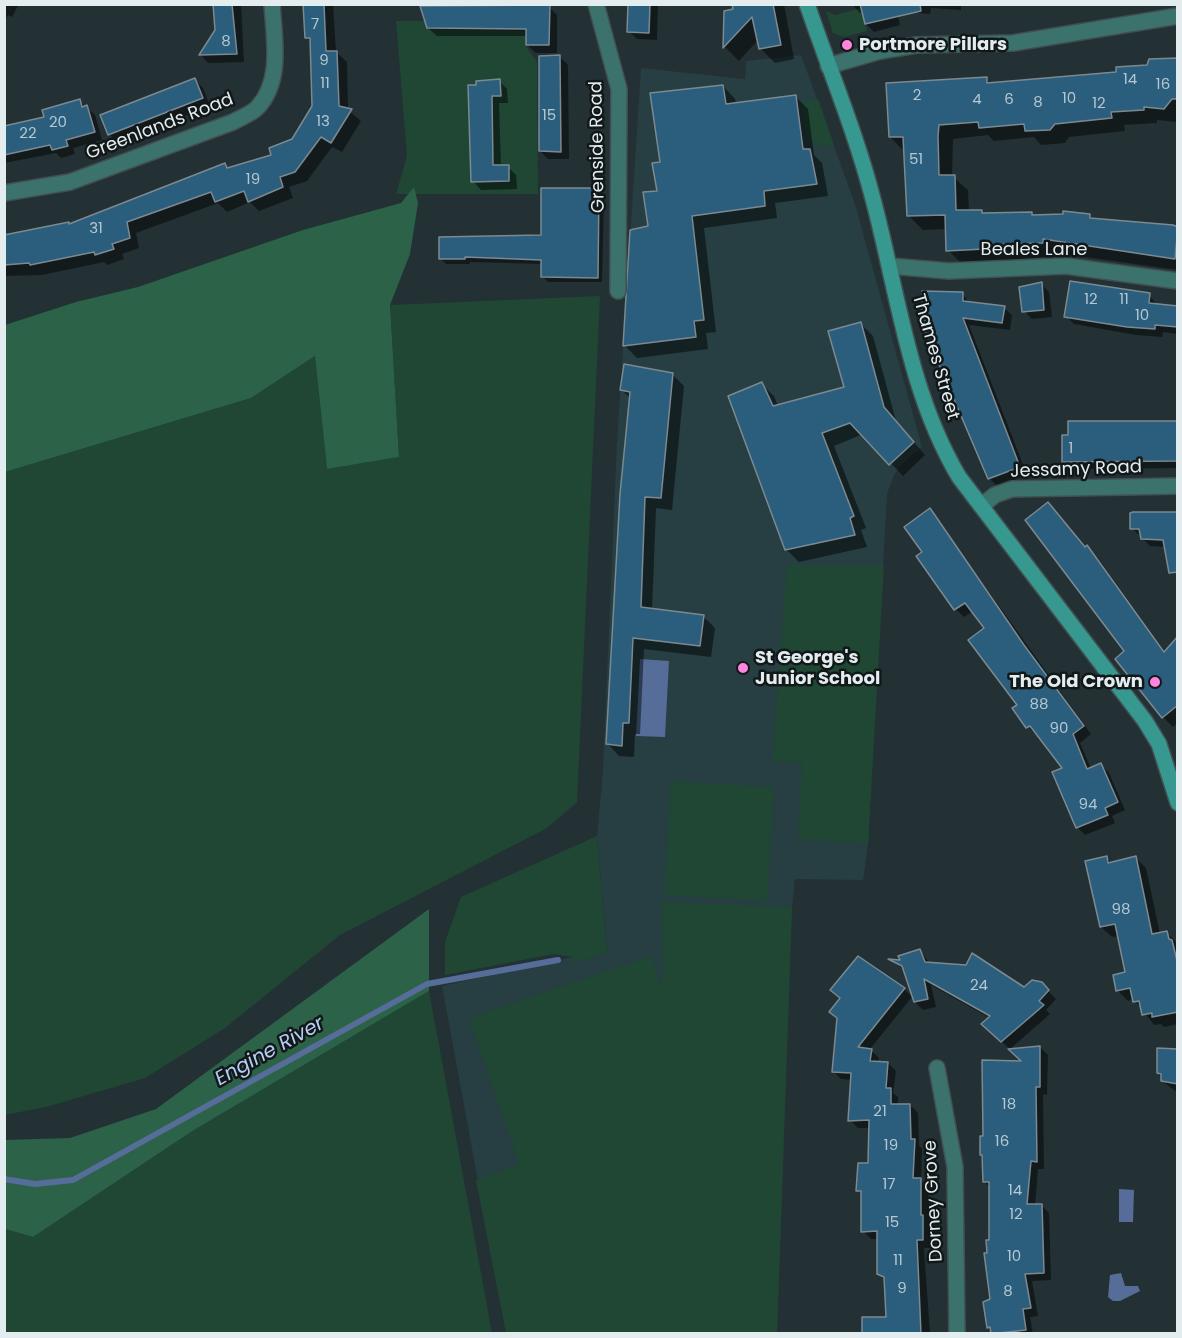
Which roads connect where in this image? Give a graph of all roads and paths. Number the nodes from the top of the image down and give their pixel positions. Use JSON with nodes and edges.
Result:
{"nodes":[{"id":1,"x":272,"y":4,"type":"edge"},
{"id":2,"x":596,"y":4,"type":"edge"},
{"id":3,"x":807,"y":4,"type":"edge"},
{"id":4,"x":1178,"y":16,"type":"edge"},
{"id":5,"x":828,"y":66,"type":"junction"},
{"id":6,"x":4,"y":193,"type":"edge"},
{"id":7,"x":890,"y":266,"type":"junction"},
{"id":8,"x":1178,"y":281,"type":"edge"},
{"id":9,"x":618,"y":291,"type":"dead end"},
{"id":10,"x":1178,"y":486,"type":"edge"},
{"id":11,"x":981,"y":506,"type":"junction"},
{"id":12,"x":1178,"y":802,"type":"edge"},
{"id":13,"x":938,"y":1068,"type":"dead end"},
{"id":14,"x":957,"y":1334,"type":"edge"}],
"edges":[{"from":1,"to":6,"type":"street","name":"Greenlands Road"},
{"from":2,"to":9,"type":"street","name":"Grenside Road"},
{"from":3,"to":5,"type":"street","name":"Thames Street"},
{"from":4,"to":5,"type":"street"},
{"from":5,"to":7,"type":"street","name":"Thames Street"},
{"from":7,"to":8,"type":"street","name":"Beales Lane"},
{"from":7,"to":11,"type":"street","name":"Thames Street"},
{"from":10,"to":11,"type":"street","name":"Jessamy Road"},
{"from":11,"to":12,"type":"street","name":"Thames Street"},
{"from":13,"to":14,"type":"street","name":"Dorney Grove"}]}
